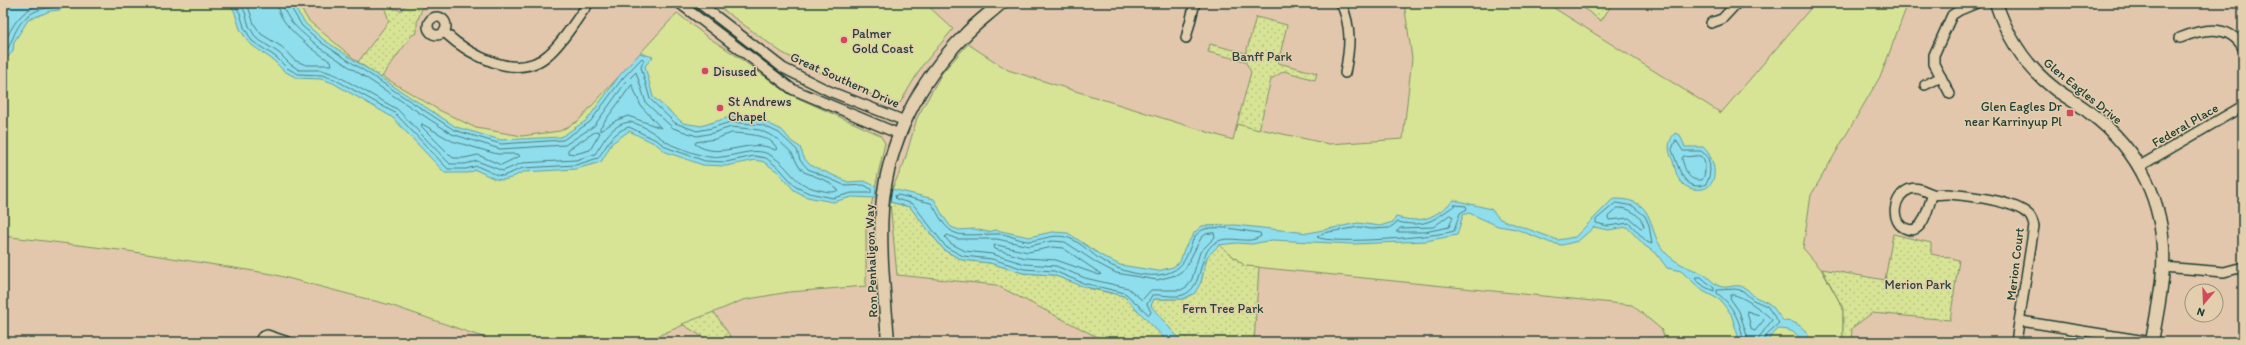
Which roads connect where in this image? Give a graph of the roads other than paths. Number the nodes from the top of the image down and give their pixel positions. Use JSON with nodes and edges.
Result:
{"nodes":[{"id":1,"x":589,"y":3,"type":"edge"},
{"id":2,"x":680,"y":3,"type":"edge"},
{"id":3,"x":700,"y":3,"type":"edge"},
{"id":4,"x":1001,"y":3,"type":"edge"},
{"id":5,"x":1196,"y":3,"type":"edge"},
{"id":6,"x":1341,"y":3,"type":"edge"},
{"id":7,"x":1737,"y":3,"type":"edge"},
{"id":8,"x":1977,"y":3,"type":"edge"},
{"id":9,"x":1996,"y":3,"type":"edge"},
{"id":10,"x":1711,"y":23,"type":"dead end"},
{"id":11,"x":444,"y":32,"type":"dead end"},
{"id":12,"x":1186,"y":38,"type":"dead end"},
{"id":13,"x":2180,"y":38,"type":"dead end"},
{"id":14,"x":2243,"y":48,"type":"edge"},
{"id":15,"x":1345,"y":73,"type":"dead end"},
{"id":16,"x":1941,"y":77,"type":"junction"},
{"id":17,"x":1925,"y":85,"type":"dead end"},
{"id":18,"x":1950,"y":94,"type":"dead end"},
{"id":19,"x":2243,"y":106,"type":"edge"},
{"id":20,"x":905,"y":121,"type":"junction"},
{"id":21,"x":900,"y":134,"type":"junction"},
{"id":22,"x":2140,"y":166,"type":"junction"},
{"id":23,"x":1933,"y":194,"type":"junction"},
{"id":24,"x":2163,"y":267,"type":"junction"},
{"id":25,"x":2243,"y":267,"type":"edge"},
{"id":26,"x":2021,"y":321,"type":"junction"},
{"id":27,"x":259,"y":342,"type":"edge"},
{"id":28,"x":288,"y":342,"type":"edge"},
{"id":29,"x":888,"y":342,"type":"edge"},
{"id":30,"x":2016,"y":342,"type":"edge"},
{"id":31,"x":2152,"y":342,"type":"edge"}],
"edges":[{"from":1,"to":11,"type":"street"},
{"from":2,"to":21,"type":"street","name":"Great Southern Drive"},
{"from":3,"to":20,"type":"street","name":"Great Southern Drive"},
{"from":4,"to":20,"type":"street","name":"Ron Penhaligon Way"},
{"from":5,"to":12,"type":"street"},
{"from":6,"to":15,"type":"street"},
{"from":7,"to":10,"type":"street"},
{"from":8,"to":16,"type":"street"},
{"from":9,"to":22,"type":"street","name":"Glen Eagles Drive"},
{"from":13,"to":14,"type":"street"},
{"from":16,"to":17,"type":"street"},
{"from":16,"to":18,"type":"street"},
{"from":19,"to":22,"type":"street","name":"Federal Place"},
{"from":20,"to":21,"type":"street","name":"Ron Penhaligon Way"},
{"from":21,"to":29,"type":"street","name":"Ron Penhaligon Way"},
{"from":22,"to":24,"type":"street","name":"Glen Eagles Drive"},
{"from":23,"to":23,"type":"street","name":"Merion Court"},
{"from":23,"to":26,"type":"street","name":"Merion Court"},
{"from":24,"to":25,"type":"street"},
{"from":24,"to":31,"type":"street","name":"Glen Eagles Drive"},
{"from":26,"to":30,"type":"street","name":"Merion Court"},
{"from":26,"to":31,"type":"street"},
{"from":27,"to":28,"type":"street"}]}
